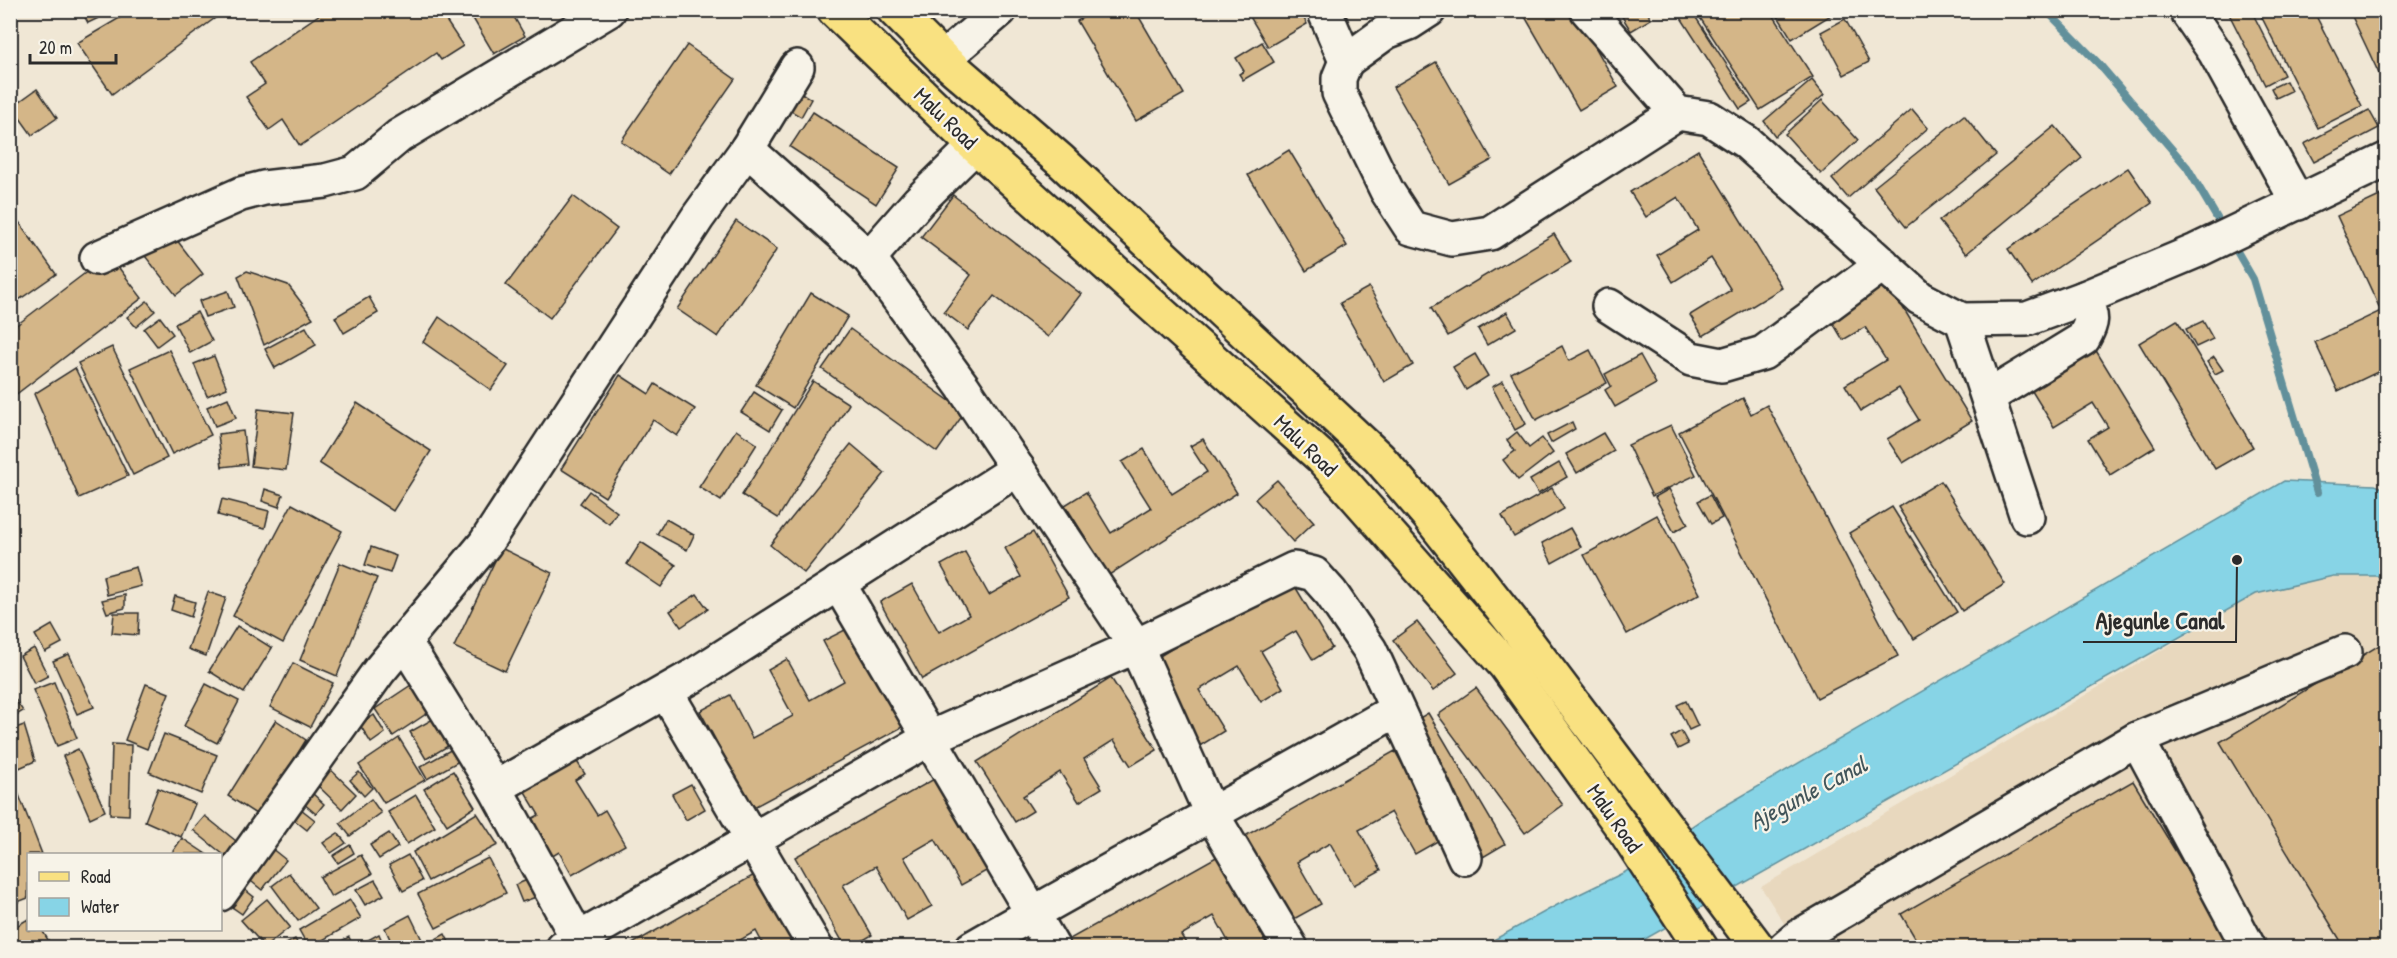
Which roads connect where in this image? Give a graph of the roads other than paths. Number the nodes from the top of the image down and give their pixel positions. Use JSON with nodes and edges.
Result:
{"nodes":[{"id":1,"x":609,"y":10,"type":"edge"},
{"id":2,"x":834,"y":10,"type":"edge"},
{"id":3,"x":894,"y":10,"type":"edge"},
{"id":4,"x":1000,"y":10,"type":"edge"},
{"id":5,"x":1324,"y":10,"type":"edge"},
{"id":6,"x":1429,"y":10,"type":"edge"},
{"id":7,"x":1587,"y":10,"type":"edge"},
{"id":8,"x":2186,"y":10,"type":"edge"},
{"id":9,"x":943,"y":59,"type":"junction"},
{"id":10,"x":1346,"y":61,"type":"junction"},
{"id":11,"x":797,"y":67,"type":"dead end"},
{"id":12,"x":1677,"y":113,"type":"junction"},
{"id":13,"x":975,"y":146,"type":"junction"},
{"id":14,"x":747,"y":149,"type":"junction"},
{"id":15,"x":1060,"y":160,"type":"junction"},
{"id":16,"x":2386,"y":160,"type":"edge"},
{"id":17,"x":1032,"y":197,"type":"junction"},
{"id":18,"x":2294,"y":205,"type":"junction"},
{"id":19,"x":97,"y":258,"type":"dead end"},
{"id":20,"x":869,"y":258,"type":"junction"},
{"id":21,"x":1883,"y":264,"type":"junction"},
{"id":22,"x":2084,"y":298,"type":"junction"},
{"id":23,"x":1609,"y":306,"type":"dead end"},
{"id":24,"x":1962,"y":320,"type":"junction"},
{"id":25,"x":1988,"y":397,"type":"junction"},
{"id":26,"x":1018,"y":469,"type":"junction"},
{"id":27,"x":2027,"y":516,"type":"dead end"},
{"id":28,"x":838,"y":583,"type":"junction"},
{"id":29,"x":404,"y":641,"type":"junction"},
{"id":30,"x":1136,"y":646,"type":"junction"},
{"id":31,"x":2345,"y":652,"type":"dead end"},
{"id":32,"x":666,"y":692,"type":"junction"},
{"id":33,"x":1396,"y":710,"type":"junction"},
{"id":34,"x":930,"y":738,"type":"junction"},
{"id":35,"x":2137,"y":738,"type":"junction"},
{"id":36,"x":495,"y":788,"type":"junction"},
{"id":37,"x":1211,"y":813,"type":"junction"},
{"id":38,"x":752,"y":840,"type":"junction"},
{"id":39,"x":1465,"y":858,"type":"dead end"},
{"id":40,"x":222,"y":891,"type":"edge"},
{"id":41,"x":1035,"y":914,"type":"junction"},
{"id":42,"x":575,"y":945,"type":"edge"},
{"id":43,"x":1700,"y":945,"type":"edge"},
{"id":44,"x":816,"y":948,"type":"edge"},
{"id":45,"x":972,"y":948,"type":"edge"},
{"id":46,"x":1053,"y":948,"type":"edge"},
{"id":47,"x":1291,"y":948,"type":"edge"},
{"id":48,"x":1758,"y":948,"type":"edge"},
{"id":49,"x":1785,"y":948,"type":"edge"},
{"id":50,"x":2249,"y":948,"type":"edge"}],
"edges":[{"from":1,"to":19,"type":"street"},
{"from":2,"to":13,"type":"main road","name":"Malu Road"},
{"from":3,"to":9,"type":"main road","name":"Malu Road"},
{"from":4,"to":9,"type":"street"},
{"from":5,"to":10,"type":"street"},
{"from":6,"to":10,"type":"street"},
{"from":7,"to":12,"type":"street"},
{"from":8,"to":18,"type":"street"},
{"from":9,"to":15,"type":"main road","name":"Malu Road"},
{"from":10,"to":12,"type":"street"},
{"from":11,"to":14,"type":"street"},
{"from":12,"to":21,"type":"street"},
{"from":13,"to":17,"type":"main road","name":"Malu Road"},
{"from":13,"to":20,"type":"street"},
{"from":14,"to":20,"type":"street"},
{"from":14,"to":29,"type":"street"},
{"from":15,"to":17,"type":"main road"},
{"from":15,"to":48,"type":"main road","name":"Malu Road"},
{"from":16,"to":18,"type":"street"},
{"from":17,"to":43,"type":"main road","name":"Malu Road"},
{"from":18,"to":22,"type":"street"},
{"from":20,"to":26,"type":"street"},
{"from":21,"to":23,"type":"street"},
{"from":21,"to":24,"type":"street"},
{"from":22,"to":24,"type":"street"},
{"from":22,"to":25,"type":"street"},
{"from":24,"to":25,"type":"street"},
{"from":25,"to":27,"type":"street"},
{"from":26,"to":28,"type":"street"},
{"from":26,"to":30,"type":"street"},
{"from":28,"to":32,"type":"street"},
{"from":28,"to":34,"type":"street"},
{"from":29,"to":36,"type":"street"},
{"from":29,"to":40,"type":"street"},
{"from":30,"to":33,"type":"street"},
{"from":30,"to":34,"type":"street"},
{"from":30,"to":37,"type":"street"},
{"from":31,"to":35,"type":"street"},
{"from":32,"to":36,"type":"street"},
{"from":32,"to":38,"type":"street"},
{"from":33,"to":37,"type":"street"},
{"from":33,"to":39,"type":"street"},
{"from":34,"to":38,"type":"street"},
{"from":34,"to":41,"type":"street"},
{"from":35,"to":49,"type":"street"},
{"from":35,"to":50,"type":"street"},
{"from":36,"to":42,"type":"street"},
{"from":37,"to":41,"type":"street"},
{"from":37,"to":47,"type":"street"},
{"from":38,"to":42,"type":"street"},
{"from":38,"to":44,"type":"street"},
{"from":41,"to":45,"type":"street"},
{"from":41,"to":46,"type":"street"}]}
